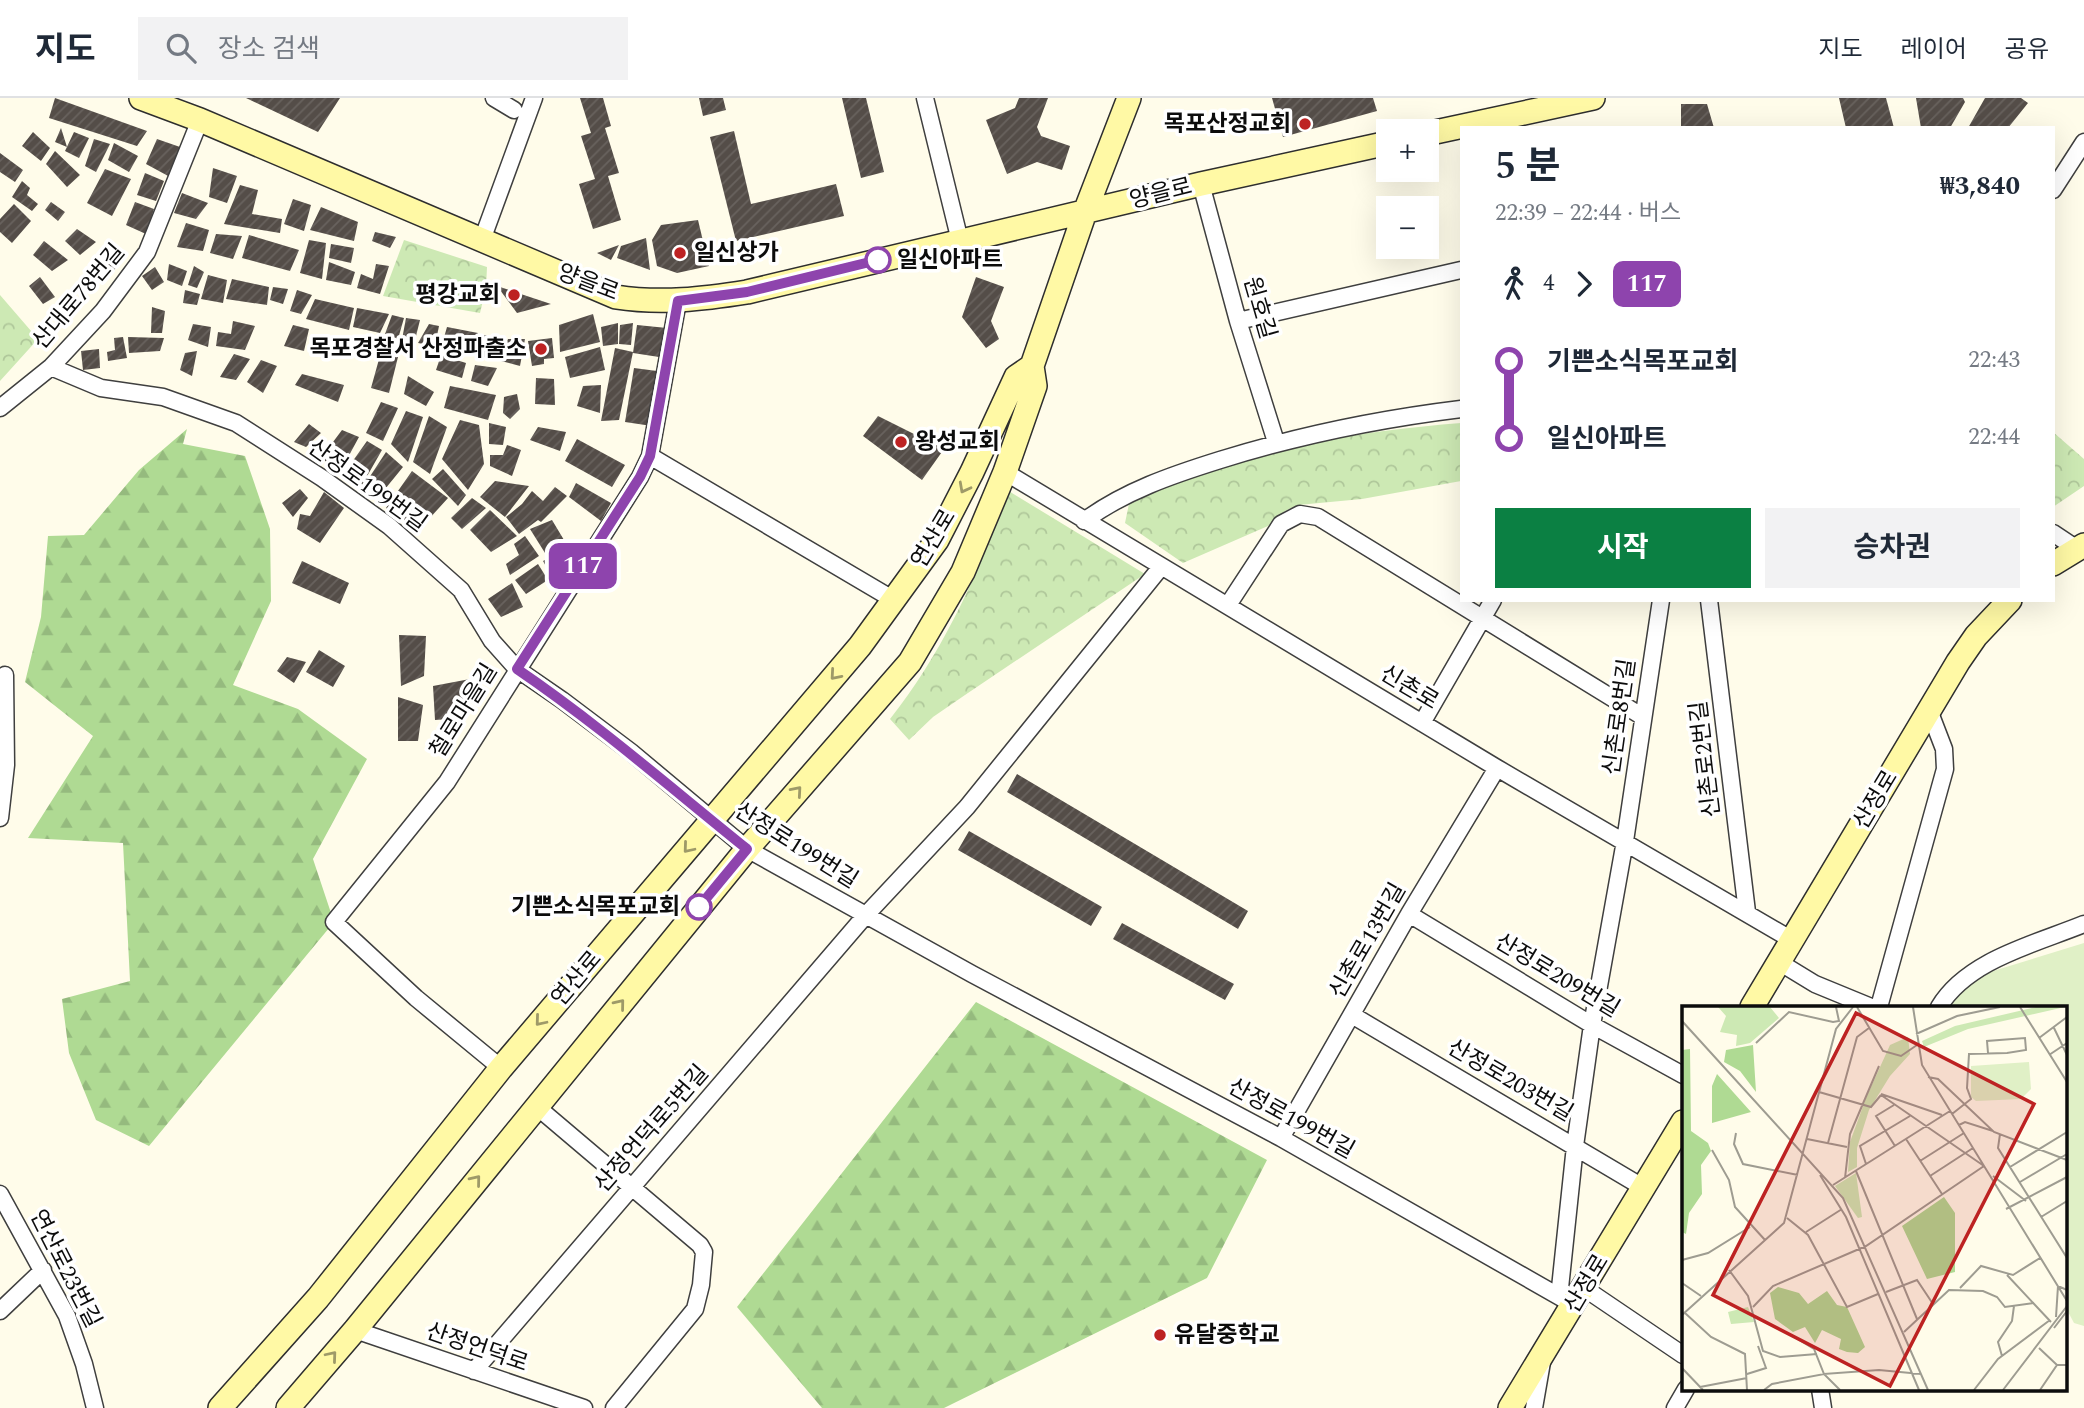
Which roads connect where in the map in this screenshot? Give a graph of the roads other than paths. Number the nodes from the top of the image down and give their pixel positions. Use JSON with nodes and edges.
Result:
{"nodes":[{"id":1,"x":141,"y":98,"type":"edge"},
{"id":2,"x":494,"y":98,"type":"edge"},
{"id":3,"x":534,"y":98,"type":"edge"},
{"id":4,"x":925,"y":98,"type":"edge"},
{"id":5,"x":1129,"y":98,"type":"edge"},
{"id":6,"x":1593,"y":98,"type":"edge"},
{"id":7,"x":514,"y":110,"type":"dead end"},
{"id":8,"x":200,"y":120,"type":"junction"},
{"id":9,"x":1513,"y":122,"type":"edge"},
{"id":10,"x":1484,"y":126,"type":"edge"},
{"id":11,"x":1460,"y":129,"type":"edge"},
{"id":12,"x":1439,"y":132,"type":"edge"},
{"id":13,"x":2084,"y":142,"type":"edge"},
{"id":14,"x":1376,"y":146,"type":"edge"},
{"id":15,"x":1202,"y":184,"type":"junction"},
{"id":16,"x":2055,"y":187,"type":"edge"},
{"id":17,"x":1085,"y":212,"type":"junction"},
{"id":18,"x":482,"y":240,"type":"junction"},
{"id":19,"x":960,"y":241,"type":"junction"},
{"id":20,"x":1460,"y":270,"type":"edge"},
{"id":21,"x":678,"y":301,"type":"junction"},
{"id":22,"x":1238,"y":321,"type":"junction"},
{"id":23,"x":1032,"y":366,"type":"junction"},
{"id":24,"x":51,"y":367,"type":"junction"},
{"id":25,"x":0,"y":408,"type":"edge"},
{"id":26,"x":1460,"y":409,"type":"edge"},
{"id":27,"x":1276,"y":442,"type":"junction"},
{"id":28,"x":650,"y":456,"type":"junction"},
{"id":29,"x":1005,"y":472,"type":"junction"},
{"id":30,"x":1084,"y":521,"type":"junction"},
{"id":31,"x":2055,"y":534,"type":"edge"},
{"id":32,"x":2081,"y":547,"type":"edge"},
{"id":33,"x":2055,"y":563,"type":"edge"},
{"id":34,"x":1161,"y":566,"type":"junction"},
{"id":35,"x":894,"y":600,"type":"junction"},
{"id":36,"x":1492,"y":602,"type":"edge"},
{"id":37,"x":1661,"y":602,"type":"edge"},
{"id":38,"x":1709,"y":602,"type":"edge"},
{"id":39,"x":2008,"y":602,"type":"edge"},
{"id":40,"x":1228,"y":605,"type":"junction"},
{"id":41,"x":1483,"y":618,"type":"junction"},
{"id":42,"x":517,"y":669,"type":"junction"},
{"id":43,"x":5,"y":675,"type":"dead end"},
{"id":44,"x":1929,"y":710,"type":"junction"},
{"id":45,"x":1643,"y":717,"type":"junction"},
{"id":46,"x":1422,"y":723,"type":"junction"},
{"id":47,"x":1497,"y":768,"type":"junction"},
{"id":48,"x":0,"y":818,"type":"edge"},
{"id":49,"x":712,"y":820,"type":"junction"},
{"id":50,"x":1625,"y":841,"type":"junction"},
{"id":51,"x":747,"y":849,"type":"junction"},
{"id":52,"x":1747,"y":912,"type":"junction"},
{"id":53,"x":1409,"y":914,"type":"junction"},
{"id":54,"x":866,"y":916,"type":"junction"},
{"id":55,"x":2084,"y":924,"type":"edge"},
{"id":56,"x":1792,"y":940,"type":"junction"},
{"id":57,"x":1779,"y":962,"type":"junction"},
{"id":58,"x":1753,"y":1006,"type":"edge"},
{"id":59,"x":1869,"y":1006,"type":"edge"},
{"id":60,"x":1879,"y":1006,"type":"edge"},
{"id":61,"x":1940,"y":1006,"type":"edge"},
{"id":62,"x":1352,"y":1015,"type":"junction"},
{"id":63,"x":1592,"y":1025,"type":"junction"},
{"id":64,"x":501,"y":1068,"type":"junction"},
{"id":65,"x":1682,"y":1074,"type":"edge"},
{"id":66,"x":536,"y":1106,"type":"junction"},
{"id":67,"x":1682,"y":1124,"type":"edge"},
{"id":68,"x":1281,"y":1139,"type":"junction"},
{"id":69,"x":1575,"y":1146,"type":"junction"},
{"id":70,"x":633,"y":1186,"type":"junction"},
{"id":71,"x":1644,"y":1188,"type":"junction"},
{"id":72,"x":0,"y":1194,"type":"edge"},
{"id":73,"x":43,"y":1270,"type":"junction"},
{"id":74,"x":1579,"y":1297,"type":"junction"},
{"id":75,"x":0,"y":1311,"type":"edge"},
{"id":76,"x":355,"y":1330,"type":"junction"},
{"id":77,"x":1543,"y":1354,"type":"junction"},
{"id":78,"x":1682,"y":1354,"type":"edge"},
{"id":79,"x":474,"y":1371,"type":"junction"},
{"id":80,"x":1685,"y":1390,"type":"edge"},
{"id":81,"x":1820,"y":1390,"type":"edge"},
{"id":82,"x":95,"y":1408,"type":"edge"},
{"id":83,"x":220,"y":1408,"type":"edge"},
{"id":84,"x":288,"y":1408,"type":"edge"},
{"id":85,"x":584,"y":1408,"type":"edge"},
{"id":86,"x":614,"y":1408,"type":"edge"},
{"id":87,"x":1510,"y":1408,"type":"edge"},
{"id":88,"x":1534,"y":1408,"type":"edge"},
{"id":89,"x":1675,"y":1408,"type":"edge"},
{"id":90,"x":1822,"y":1408,"type":"edge"}],
"edges":[{"from":1,"to":8,"type":"street","name":"양을로"},
{"from":2,"to":7,"type":"street"},
{"from":3,"to":18,"type":"street"},
{"from":4,"to":19,"type":"street"},
{"from":5,"to":17,"type":"street","name":"연산로"},
{"from":6,"to":9,"type":"street"},
{"from":8,"to":18,"type":"street","name":"양을로"},
{"from":8,"to":24,"type":"street","name":"산대로78번길"},
{"from":9,"to":10,"type":"street"},
{"from":11,"to":12,"type":"street"},
{"from":13,"to":16,"type":"street"},
{"from":14,"to":15,"type":"street","name":"양을로"},
{"from":15,"to":17,"type":"street","name":"양을로"},
{"from":15,"to":22,"type":"street","name":"원호길"},
{"from":17,"to":19,"type":"street","name":"양을로"},
{"from":17,"to":23,"type":"street","name":"연산로"},
{"from":18,"to":21,"type":"street","name":"양을로"},
{"from":19,"to":21,"type":"street","name":"양을로"},
{"from":20,"to":22,"type":"street"},
{"from":21,"to":28,"type":"street","name":"철로마을길"},
{"from":22,"to":27,"type":"street","name":"원호길"},
{"from":23,"to":29,"type":"street","name":"연산로"},
{"from":23,"to":35,"type":"street","name":"연산로","one_way":true},
{"from":24,"to":25,"type":"street","name":"산대로78번길"},
{"from":24,"to":42,"type":"street","name":"산정로199번길"},
{"from":26,"to":27,"type":"street"},
{"from":27,"to":30,"type":"street"},
{"from":28,"to":35,"type":"street"},
{"from":28,"to":42,"type":"street","name":"철로마을길"},
{"from":29,"to":30,"type":"street","name":"신촌로"},
{"from":51,"to":29,"type":"street","name":"연산로","one_way":true},
{"from":30,"to":34,"type":"street","name":"신촌로"},
{"from":31,"to":32,"type":"street"},
{"from":32,"to":33,"type":"street"},
{"from":34,"to":40,"type":"street","name":"신촌로"},
{"from":34,"to":54,"type":"street","name":"산정언덕로5번길"},
{"from":35,"to":49,"type":"street","name":"연산로","one_way":true},
{"from":36,"to":41,"type":"street"},
{"from":37,"to":45,"type":"street","name":"신촌로8번길"},
{"from":38,"to":52,"type":"street","name":"신촌로2번길"},
{"from":39,"to":44,"type":"street","name":"산정로"},
{"from":40,"to":41,"type":"street"},
{"from":40,"to":46,"type":"street","name":"신촌로"},
{"from":41,"to":45,"type":"street"},
{"from":41,"to":46,"type":"street"},
{"from":42,"to":49,"type":"street","name":"산정로199번길"},
{"from":42,"to":64,"type":"street","name":"철로마을길"},
{"from":43,"to":48,"type":"street"},
{"from":44,"to":56,"type":"street","name":"산정로"},
{"from":44,"to":60,"type":"street"},
{"from":45,"to":50,"type":"street","name":"신촌로8번길"},
{"from":46,"to":47,"type":"street","name":"신촌로"},
{"from":47,"to":50,"type":"street","name":"신촌로"},
{"from":47,"to":53,"type":"street","name":"신촌로13번길"},
{"from":49,"to":51,"type":"street","name":"산정로199번길"},
{"from":49,"to":64,"type":"street","name":"연산로","one_way":true},
{"from":50,"to":52,"type":"street","name":"신촌로"},
{"from":50,"to":63,"type":"street","name":"신촌로8번길"},
{"from":51,"to":54,"type":"street","name":"산정로199번길"},
{"from":66,"to":51,"type":"street","name":"연산로","one_way":true},
{"from":52,"to":56,"type":"street","name":"신촌로"},
{"from":53,"to":62,"type":"street","name":"신촌로13번길"},
{"from":53,"to":63,"type":"street","name":"산정로209번길"},
{"from":54,"to":68,"type":"street","name":"산정로199번길"},
{"from":54,"to":70,"type":"street","name":"산정언덕로5번길"},
{"from":55,"to":61,"type":"street"},
{"from":56,"to":57,"type":"street","name":"산정로"},
{"from":57,"to":58,"type":"street","name":"산정로"},
{"from":57,"to":59,"type":"street"},
{"from":62,"to":68,"type":"street","name":"신촌로13번길"},
{"from":62,"to":69,"type":"street","name":"산정로203번길"},
{"from":63,"to":65,"type":"street","name":"산정로209번길"},
{"from":63,"to":69,"type":"street","name":"신촌로8번길"},
{"from":64,"to":83,"type":"street","name":"연산로"},
{"from":66,"to":70,"type":"street"},
{"from":76,"to":66,"type":"street","name":"연산로","one_way":true},
{"from":67,"to":71,"type":"street","name":"산정로"},
{"from":68,"to":74,"type":"street","name":"산정로199번길"},
{"from":69,"to":71,"type":"street","name":"산정로203번길"},
{"from":69,"to":74,"type":"street","name":"신촌로8번길"},
{"from":70,"to":79,"type":"street","name":"산정언덕로5번길"},
{"from":70,"to":86,"type":"street"},
{"from":71,"to":74,"type":"street","name":"산정로"},
{"from":72,"to":73,"type":"street","name":"연산로23번길"},
{"from":73,"to":75,"type":"street"},
{"from":73,"to":82,"type":"street","name":"연산로23번길"},
{"from":74,"to":77,"type":"street","name":"산정로"},
{"from":74,"to":78,"type":"street","name":"산정로199번길"},
{"from":76,"to":79,"type":"street","name":"산정언덕로"},
{"from":84,"to":76,"type":"street","name":"연산로","one_way":true},
{"from":77,"to":87,"type":"street","name":"산정로"},
{"from":77,"to":88,"type":"street"},
{"from":79,"to":85,"type":"street","name":"산정언덕로"},
{"from":80,"to":89,"type":"street"},
{"from":81,"to":90,"type":"street"}]}
